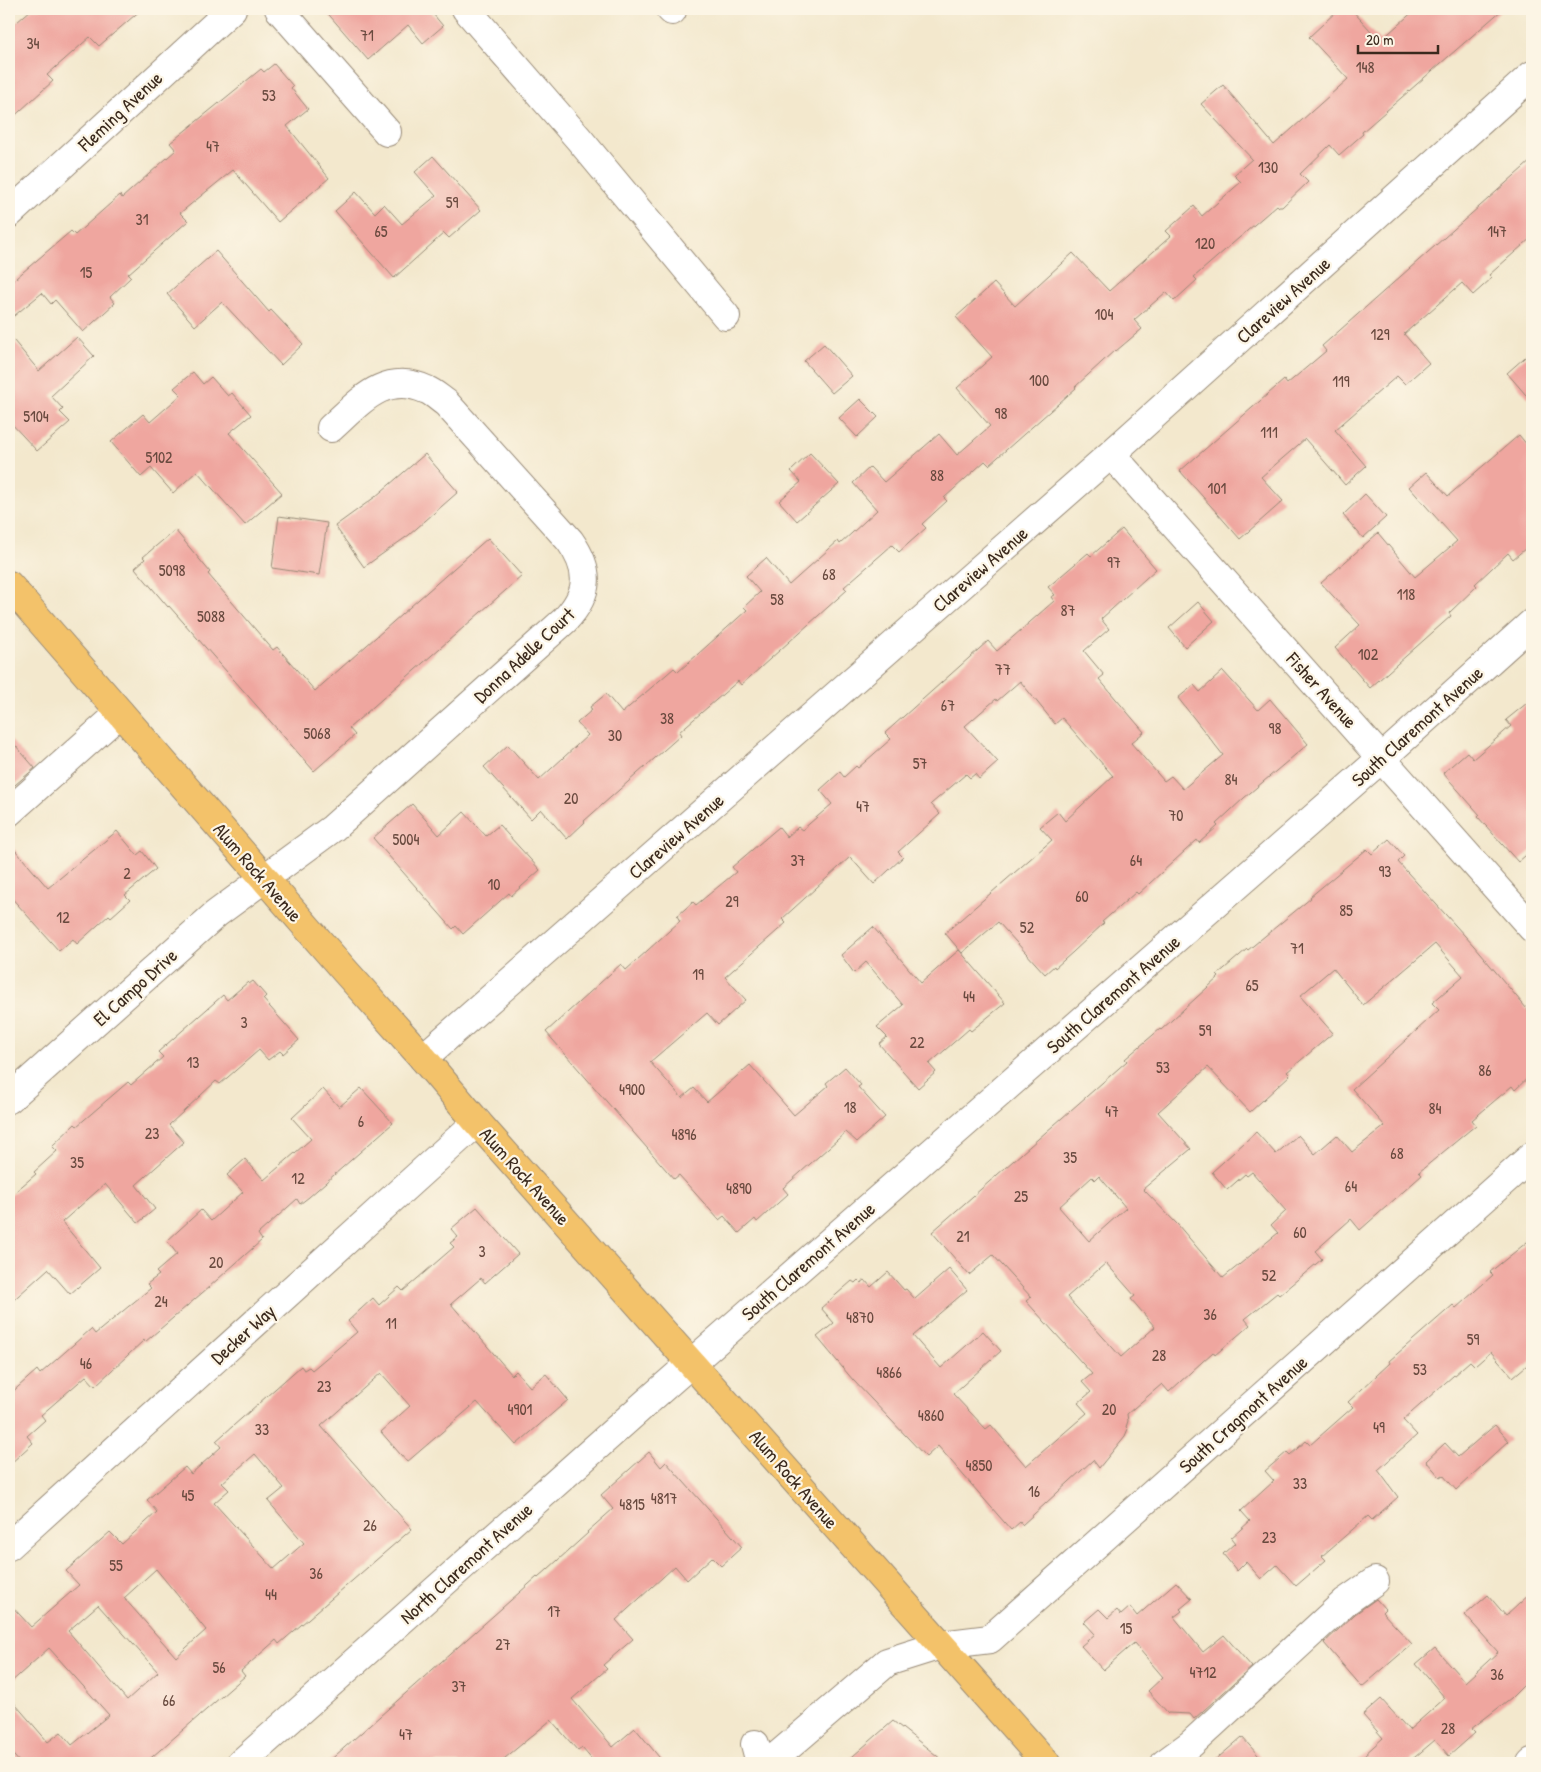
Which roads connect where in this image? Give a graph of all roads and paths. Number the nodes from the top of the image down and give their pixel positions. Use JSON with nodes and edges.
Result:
{"nodes":[{"id":1,"x":232,"y":9,"type":"edge"},
{"id":2,"x":280,"y":9,"type":"edge"},
{"id":3,"x":466,"y":9,"type":"edge"},
{"id":4,"x":1532,"y":75,"type":"edge"},
{"id":5,"x":387,"y":132,"type":"dead end"},
{"id":6,"x":9,"y":214,"type":"edge"},
{"id":7,"x":726,"y":316,"type":"dead end"},
{"id":8,"x":332,"y":428,"type":"dead end"},
{"id":9,"x":1111,"y":454,"type":"junction"},
{"id":10,"x":9,"y":585,"type":"edge"},
{"id":11,"x":1532,"y":623,"type":"edge"},
{"id":12,"x":120,"y":713,"type":"junction"},
{"id":13,"x":1382,"y":758,"type":"junction"},
{"id":14,"x":9,"y":812,"type":"edge"},
{"id":15,"x":264,"y":879,"type":"junction"},
{"id":16,"x":1532,"y":928,"type":"edge"},
{"id":17,"x":423,"y":1058,"type":"junction"},
{"id":18,"x":9,"y":1099,"type":"edge"},
{"id":19,"x":477,"y":1122,"type":"junction"},
{"id":20,"x":1532,"y":1156,"type":"edge"},
{"id":21,"x":692,"y":1363,"type":"junction"},
{"id":22,"x":9,"y":1546,"type":"edge"},
{"id":23,"x":1375,"y":1580,"type":"dead end"},
{"id":24,"x":941,"y":1645,"type":"junction"},
{"id":25,"x":761,"y":1757,"type":"edge"},
{"id":26,"x":241,"y":1763,"type":"edge"},
{"id":27,"x":1046,"y":1763,"type":"edge"},
{"id":28,"x":1166,"y":1763,"type":"edge"}],
"edges":[{"from":1,"to":6,"type":"street","name":"Fleming Avenue"},
{"from":2,"to":5,"type":"street"},
{"from":3,"to":7,"type":"street"},
{"from":4,"to":9,"type":"street","name":"Clareview Avenue"},
{"from":8,"to":15,"type":"street","name":"Donna Adelle Court"},
{"from":9,"to":13,"type":"street","name":"Fisher Avenue"},
{"from":9,"to":17,"type":"street","name":"Clareview Avenue"},
{"from":10,"to":12,"type":"main road","name":"Alum Rock Avenue"},
{"from":11,"to":13,"type":"street","name":"South Claremont Avenue"},
{"from":12,"to":14,"type":"street"},
{"from":12,"to":15,"type":"main road","name":"Alum Rock Avenue"},
{"from":13,"to":16,"type":"street","name":"Fisher Avenue"},
{"from":13,"to":21,"type":"street","name":"South Claremont Avenue"},
{"from":15,"to":17,"type":"main road","name":"Alum Rock Avenue"},
{"from":15,"to":18,"type":"street","name":"El Campo Drive"},
{"from":17,"to":19,"type":"main road","name":"Alum Rock Avenue"},
{"from":19,"to":21,"type":"main road","name":"Alum Rock Avenue"},
{"from":19,"to":22,"type":"street","name":"Decker Way"},
{"from":20,"to":24,"type":"street","name":"South Cragmont Avenue"},
{"from":21,"to":24,"type":"main road","name":"Alum Rock Avenue"},
{"from":21,"to":26,"type":"street","name":"North Claremont Avenue"},
{"from":23,"to":28,"type":"street"},
{"from":24,"to":25,"type":"street","name":"South Cragmont Avenue"},
{"from":24,"to":27,"type":"main road","name":"Alum Rock Avenue"}]}
